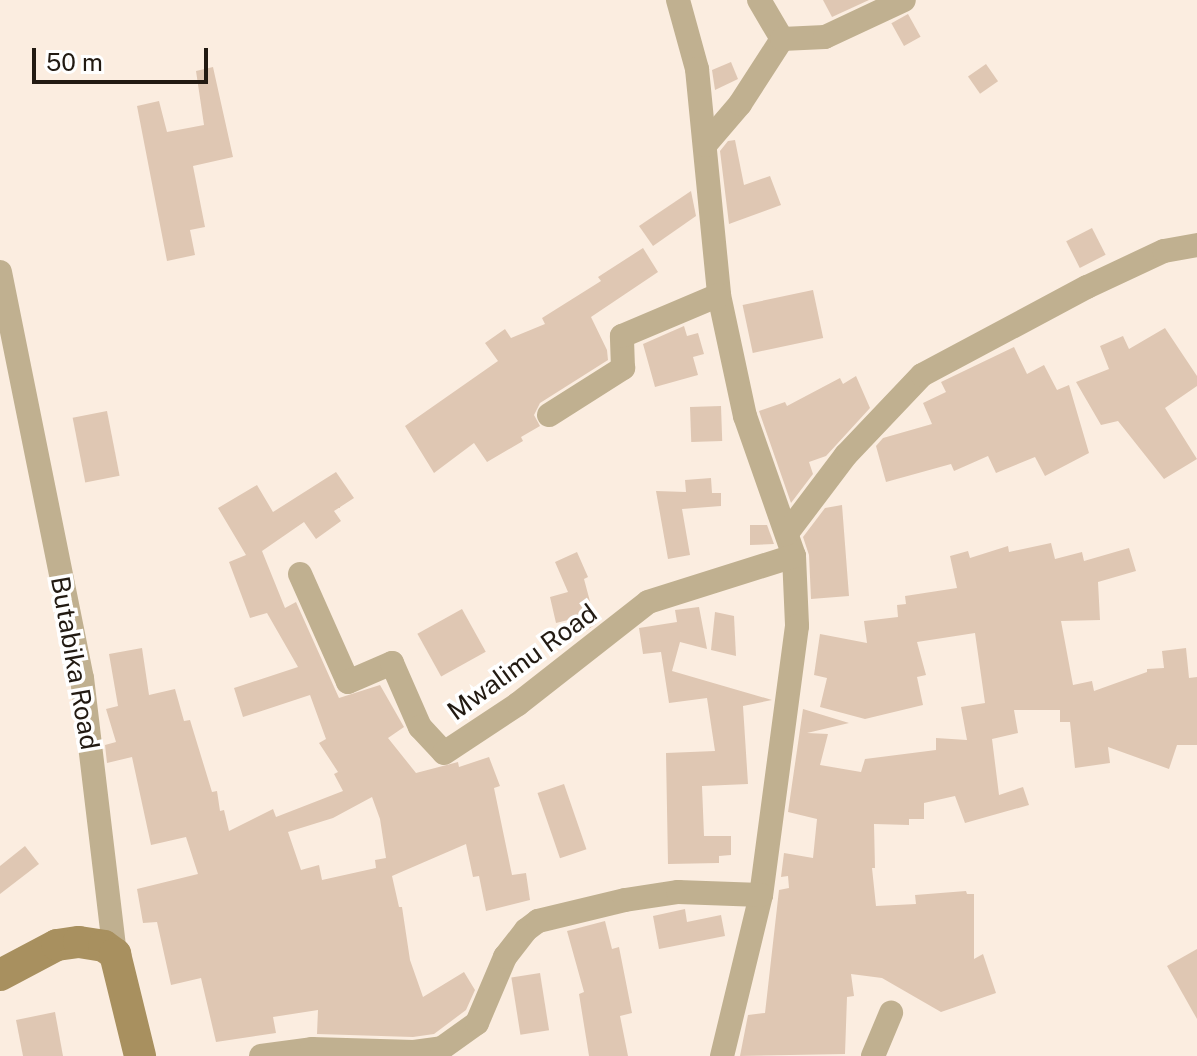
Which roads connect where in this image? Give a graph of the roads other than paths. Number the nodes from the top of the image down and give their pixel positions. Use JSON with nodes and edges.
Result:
{"nodes":[{"id":1,"x":678,"y":0,"type":"edge"},
{"id":2,"x":759,"y":0,"type":"edge"},
{"id":3,"x":904,"y":0,"type":"edge"},
{"id":4,"x":782,"y":39,"type":"junction"},
{"id":5,"x":705,"y":145,"type":"junction"},
{"id":6,"x":1197,"y":245,"type":"edge"},
{"id":7,"x":0,"y":272,"type":"edge"},
{"id":8,"x":719,"y":295,"type":"junction"},
{"id":9,"x":549,"y":415,"type":"dead end"},
{"id":10,"x":791,"y":544,"type":"junction"},
{"id":11,"x":300,"y":574,"type":"dead end"},
{"id":12,"x":761,"y":895,"type":"junction"},
{"id":13,"x":115,"y":954,"type":"junction"},
{"id":14,"x":0,"y":975,"type":"edge"},
{"id":15,"x":891,"y":1013,"type":"dead end"},
{"id":16,"x":140,"y":1056,"type":"edge"},
{"id":17,"x":261,"y":1056,"type":"edge"},
{"id":18,"x":722,"y":1056,"type":"edge"},
{"id":19,"x":873,"y":1056,"type":"edge"}],
"edges":[{"from":1,"to":5,"type":"street"},
{"from":2,"to":4,"type":"street"},
{"from":3,"to":4,"type":"street"},
{"from":4,"to":5,"type":"street"},
{"from":5,"to":8,"type":"street"},
{"from":6,"to":10,"type":"street"},
{"from":7,"to":13,"type":"street","name":"Butabika Road"},
{"from":8,"to":9,"type":"street"},
{"from":8,"to":10,"type":"street"},
{"from":10,"to":11,"type":"street","name":"Mwalimu Road"},
{"from":10,"to":12,"type":"street"},
{"from":12,"to":17,"type":"street"},
{"from":12,"to":18,"type":"street"},
{"from":13,"to":14,"type":"main road"},
{"from":13,"to":16,"type":"main road","name":"Butabika Road"},
{"from":15,"to":19,"type":"street"}]}
